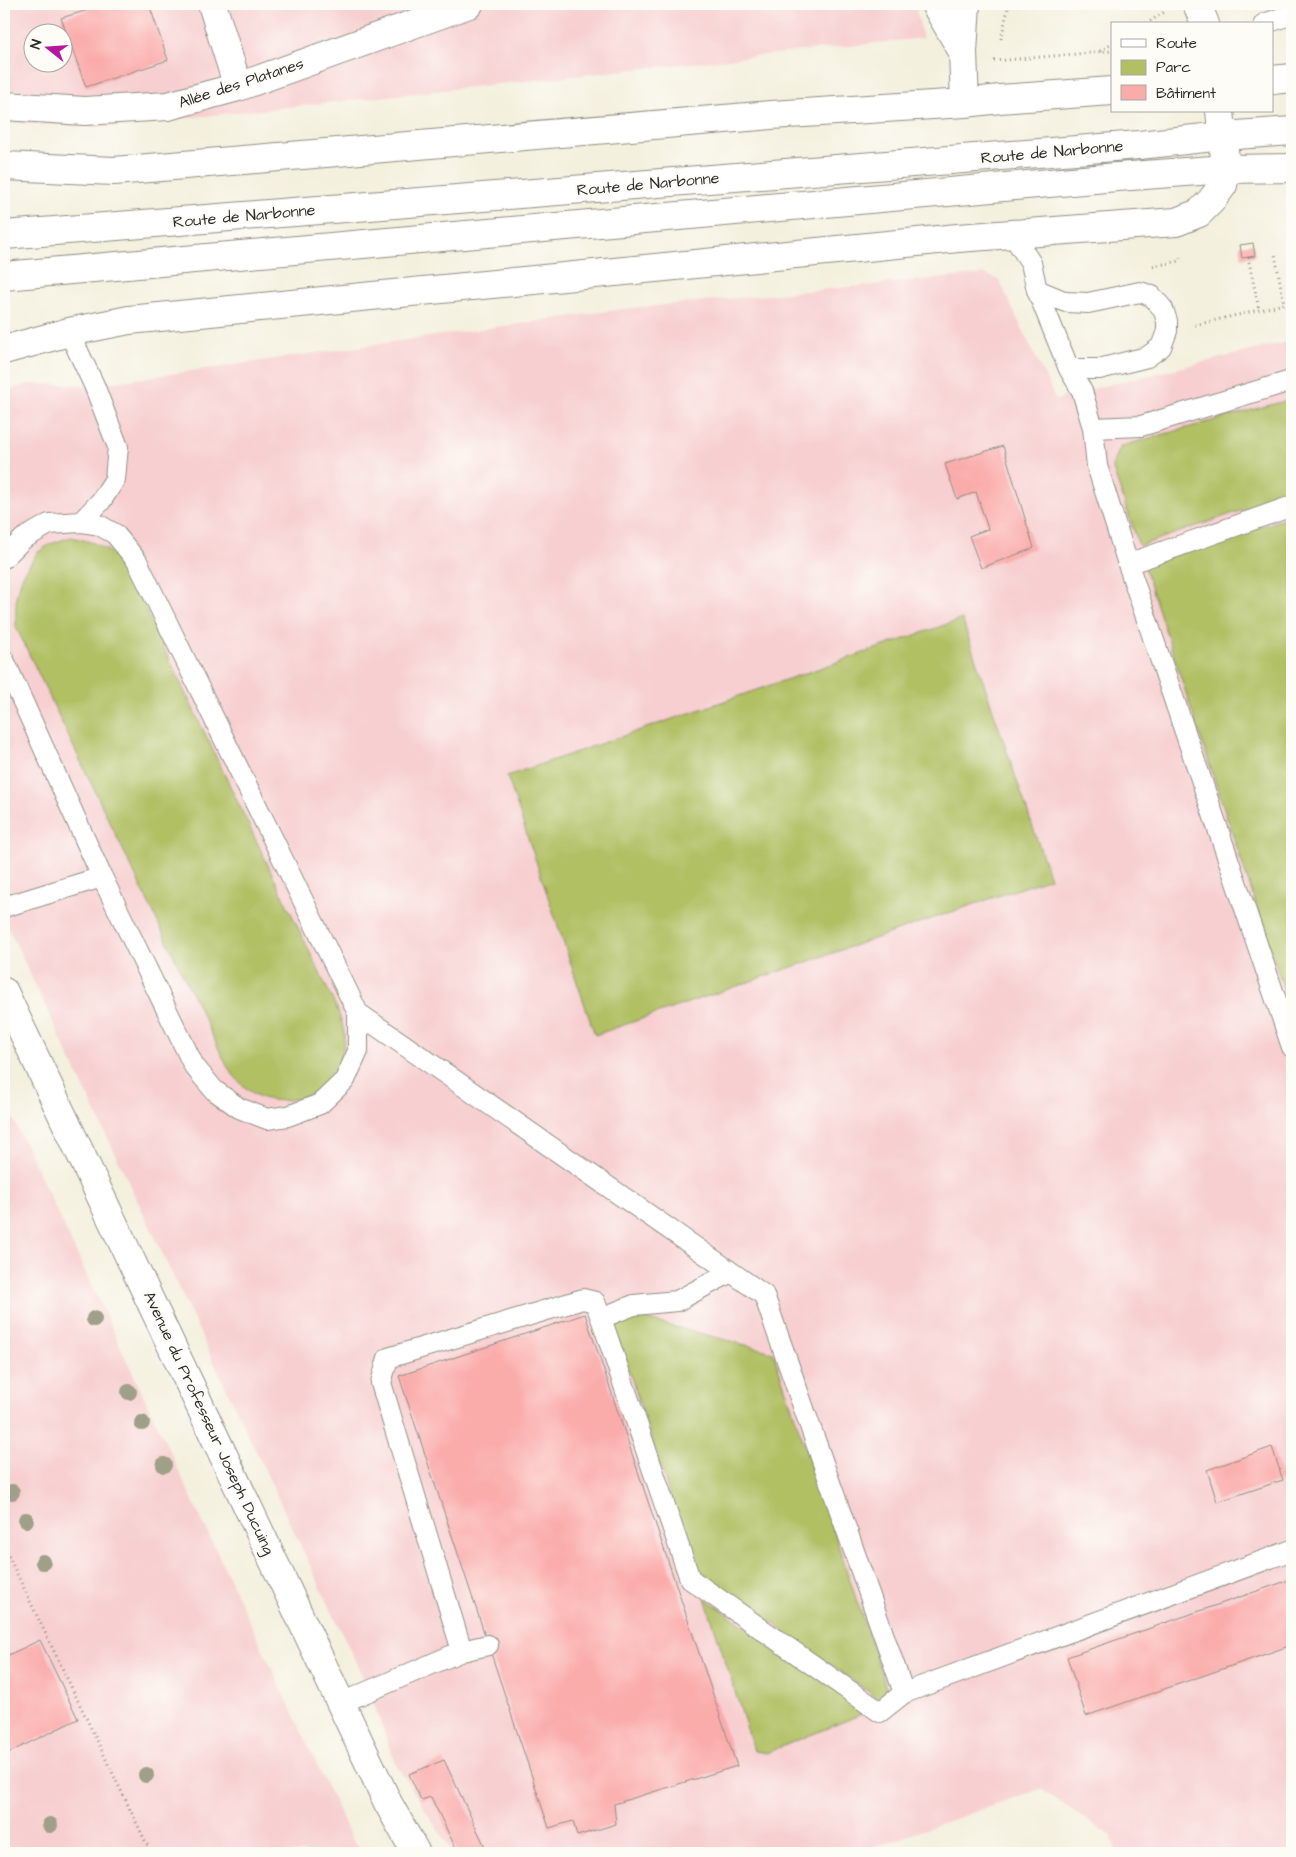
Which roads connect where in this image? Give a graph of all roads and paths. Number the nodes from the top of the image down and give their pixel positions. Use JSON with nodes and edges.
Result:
{"nodes":[{"id":1,"x":212,"y":4,"type":"edge"},
{"id":2,"x":935,"y":4,"type":"edge"},
{"id":3,"x":966,"y":4,"type":"edge"},
{"id":4,"x":1008,"y":4,"type":"edge"},
{"id":5,"x":1196,"y":4,"type":"edge"},
{"id":6,"x":461,"y":5,"type":"edge"},
{"id":7,"x":1170,"y":8,"type":"dead end"},
{"id":8,"x":1292,"y":14,"type":"edge"},
{"id":9,"x":1149,"y":22,"type":"edge"},
{"id":10,"x":1204,"y":22,"type":"edge"},
{"id":11,"x":1270,"y":22,"type":"edge"},
{"id":12,"x":1000,"y":38,"type":"dead end"},
{"id":13,"x":1111,"y":45,"type":"edge"},
{"id":14,"x":1111,"y":51,"type":"edge"},
{"id":15,"x":963,"y":52,"type":"junction"},
{"id":16,"x":1098,"y":52,"type":"junction"},
{"id":17,"x":1001,"y":60,"type":"dead end"},
{"id":18,"x":1292,"y":78,"type":"edge"},
{"id":19,"x":1274,"y":80,"type":"edge"},
{"id":20,"x":238,"y":87,"type":"junction"},
{"id":21,"x":1111,"y":91,"type":"edge"},
{"id":22,"x":965,"y":103,"type":"junction"},
{"id":23,"x":4,"y":106,"type":"edge"},
{"id":24,"x":1221,"y":124,"type":"edge"},
{"id":25,"x":1292,"y":131,"type":"edge"},
{"id":26,"x":4,"y":166,"type":"edge"},
{"id":27,"x":1292,"y":168,"type":"edge"},
{"id":28,"x":1226,"y":169,"type":"junction"},
{"id":29,"x":1012,"y":234,"type":"junction"},
{"id":30,"x":4,"y":235,"type":"edge"},
{"id":31,"x":1275,"y":254,"type":"dead end"},
{"id":32,"x":1248,"y":257,"type":"dead end"},
{"id":33,"x":4,"y":276,"type":"edge"},
{"id":34,"x":1037,"y":290,"type":"junction"},
{"id":35,"x":1259,"y":310,"type":"junction"},
{"id":36,"x":1167,"y":331,"type":"junction"},
{"id":37,"x":69,"y":332,"type":"junction"},
{"id":38,"x":4,"y":350,"type":"edge"},
{"id":39,"x":1069,"y":369,"type":"junction"},
{"id":40,"x":1292,"y":382,"type":"edge"},
{"id":41,"x":1093,"y":428,"type":"junction"},
{"id":42,"x":1292,"y":506,"type":"edge"},
{"id":43,"x":81,"y":522,"type":"junction"},
{"id":44,"x":4,"y":558,"type":"edge"},
{"id":45,"x":1128,"y":564,"type":"junction"},
{"id":46,"x":4,"y":660,"type":"edge"},
{"id":47,"x":102,"y":877,"type":"junction"},
{"id":48,"x":4,"y":907,"type":"edge"},
{"id":49,"x":4,"y":992,"type":"edge"},
{"id":50,"x":358,"y":1013,"type":"junction"},
{"id":51,"x":1291,"y":1041,"type":"edge"},
{"id":52,"x":731,"y":1272,"type":"junction"},
{"id":53,"x":601,"y":1318,"type":"junction"},
{"id":54,"x":4,"y":1547,"type":"edge"},
{"id":55,"x":1292,"y":1550,"type":"edge"},
{"id":56,"x":488,"y":1645,"type":"dead end"},
{"id":57,"x":462,"y":1651,"type":"junction"},
{"id":58,"x":904,"y":1693,"type":"junction"},
{"id":59,"x":342,"y":1703,"type":"junction"},
{"id":60,"x":151,"y":1853,"type":"edge"},
{"id":61,"x":416,"y":1853,"type":"edge"}],
"edges":[{"from":1,"to":20,"type":"street"},
{"from":2,"to":15,"type":"street"},
{"from":3,"to":15,"type":"street"},
{"from":4,"to":12,"type":"path"},
{"from":5,"to":10,"type":"street"},
{"from":6,"to":20,"type":"street","name":"Allée des Platanes"},
{"from":7,"to":9,"type":"path"},
{"from":8,"to":11,"type":"lane"},
{"from":13,"to":16,"type":"path"},
{"from":14,"to":16,"type":"path"},
{"from":15,"to":22,"type":"street"},
{"from":16,"to":17,"type":"path"},
{"from":18,"to":19,"type":"street"},
{"from":20,"to":23,"type":"street","name":"Allée des Platanes"},
{"from":21,"to":22,"type":"street"},
{"from":22,"to":26,"type":"street"},
{"from":24,"to":25,"type":"street","name":"Route de Narbonne"},
{"from":24,"to":28,"type":"street"},
{"from":24,"to":30,"type":"street","name":"Route de Narbonne"},
{"from":27,"to":28,"type":"street","name":"Route de Narbonne"},
{"from":28,"to":29,"type":"street"},
{"from":28,"to":33,"type":"street","name":"Route de Narbonne"},
{"from":29,"to":34,"type":"lane"},
{"from":29,"to":37,"type":"street"},
{"from":31,"to":35,"type":"path"},
{"from":32,"to":35,"type":"path"},
{"from":34,"to":36,"type":"lane"},
{"from":34,"to":39,"type":"lane"},
{"from":35,"to":36,"type":"path"},
{"from":36,"to":39,"type":"lane"},
{"from":37,"to":38,"type":"street"},
{"from":37,"to":43,"type":"lane"},
{"from":39,"to":41,"type":"lane"},
{"from":40,"to":41,"type":"lane"},
{"from":41,"to":45,"type":"lane"},
{"from":42,"to":45,"type":"lane"},
{"from":43,"to":44,"type":"lane"},
{"from":43,"to":50,"type":"lane"},
{"from":45,"to":51,"type":"lane"},
{"from":46,"to":47,"type":"lane"},
{"from":47,"to":48,"type":"lane"},
{"from":47,"to":50,"type":"lane"},
{"from":49,"to":59,"type":"street","name":"Avenue du Professeur Joseph Ducuing"},
{"from":50,"to":52,"type":"lane"},
{"from":52,"to":53,"type":"lane"},
{"from":52,"to":58,"type":"lane"},
{"from":53,"to":57,"type":"lane"},
{"from":53,"to":58,"type":"lane"},
{"from":54,"to":60,"type":"path"},
{"from":55,"to":58,"type":"lane"},
{"from":56,"to":57,"type":"lane"},
{"from":57,"to":59,"type":"lane"},
{"from":59,"to":61,"type":"street","name":"Avenue du Professeur Joseph Ducuing"}]}
